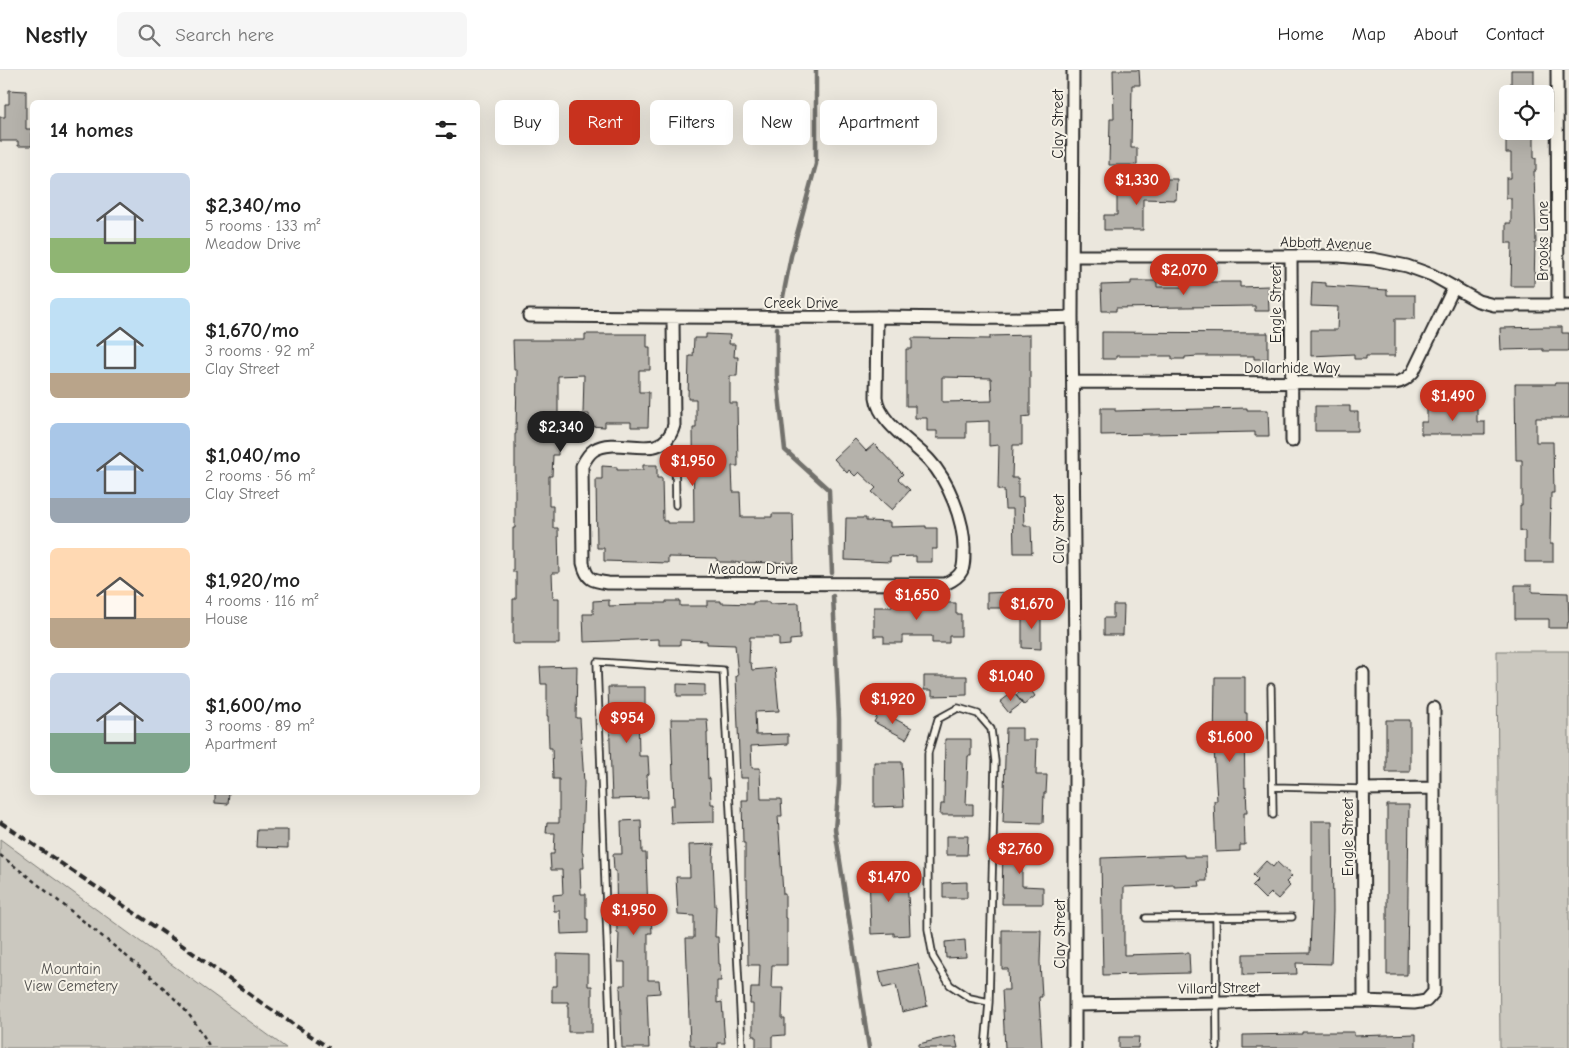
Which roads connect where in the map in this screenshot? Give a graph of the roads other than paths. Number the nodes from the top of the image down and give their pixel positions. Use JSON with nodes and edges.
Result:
{"nodes":[{"id":1,"x":1074,"y":70,"type":"edge"},
{"id":2,"x":1557,"y":70,"type":"edge"},
{"id":3,"x":1563,"y":178,"type":"edge"},
{"id":4,"x":1072,"y":256,"type":"junction"},
{"id":5,"x":1291,"y":256,"type":"junction"},
{"id":6,"x":1454,"y":287,"type":"junction"},
{"id":7,"x":1563,"y":304,"type":"edge"},
{"id":8,"x":529,"y":316,"type":"dead end"},
{"id":9,"x":877,"y":317,"type":"junction"},
{"id":10,"x":1072,"y":317,"type":"junction"},
{"id":11,"x":673,"y":318,"type":"junction"},
{"id":12,"x":1073,"y":382,"type":"junction"},
{"id":13,"x":1292,"y":383,"type":"junction"},
{"id":14,"x":667,"y":440,"type":"junction"},
{"id":15,"x":1292,"y":441,"type":"dead end"},
{"id":16,"x":676,"y":506,"type":"dead end"},
{"id":17,"x":1363,"y":673,"type":"dead end"},
{"id":18,"x":1271,"y":687,"type":"dead end"},
{"id":19,"x":1434,"y":708,"type":"dead end"},
{"id":20,"x":1273,"y":787,"type":"junction"},
{"id":21,"x":1434,"y":788,"type":"junction"},
{"id":22,"x":1362,"y":789,"type":"junction"},
{"id":23,"x":1273,"y":815,"type":"dead end"},
{"id":24,"x":1292,"y":917,"type":"dead end"},
{"id":25,"x":1146,"y":918,"type":"dead end"},
{"id":26,"x":1216,"y":918,"type":"junction"},
{"id":27,"x":1364,"y":1001,"type":"junction"},
{"id":28,"x":989,"y":1002,"type":"junction"},
{"id":29,"x":1217,"y":1003,"type":"junction"},
{"id":30,"x":1075,"y":1005,"type":"junction"},
{"id":31,"x":611,"y":1048,"type":"edge"},
{"id":32,"x":742,"y":1048,"type":"edge"},
{"id":33,"x":985,"y":1048,"type":"edge"},
{"id":34,"x":1075,"y":1048,"type":"edge"},
{"id":35,"x":1216,"y":1048,"type":"edge"}],
"edges":[{"from":1,"to":4,"type":"street","name":"Clay Street"},
{"from":2,"to":3,"type":"street","name":"Brooks Lane"},
{"from":3,"to":7,"type":"street","name":"Brooks Lane"},
{"from":4,"to":5,"type":"street","name":"Abbott Avenue"},
{"from":4,"to":10,"type":"street","name":"Clay Street"},
{"from":5,"to":6,"type":"street","name":"Abbott Avenue"},
{"from":5,"to":13,"type":"street","name":"Engle Street"},
{"from":6,"to":7,"type":"street","name":"Abbott Avenue"},
{"from":6,"to":13,"type":"street","name":"Dollarhide Way"},
{"from":8,"to":11,"type":"street","name":"Creek Drive"},
{"from":9,"to":10,"type":"street","name":"Creek Drive"},
{"from":9,"to":11,"type":"street","name":"Creek Drive"},
{"from":9,"to":14,"type":"street","name":"Meadow Drive"},
{"from":10,"to":12,"type":"street","name":"Clay Street"},
{"from":11,"to":14,"type":"street"},
{"from":12,"to":13,"type":"street","name":"Dollarhide Way"},
{"from":12,"to":30,"type":"street","name":"Clay Street"},
{"from":13,"to":15,"type":"street","name":"Engle Street"},
{"from":14,"to":16,"type":"lane"},
{"from":17,"to":22,"type":"street","name":"Engle Street"},
{"from":18,"to":20,"type":"lane"},
{"from":19,"to":21,"type":"street"},
{"from":20,"to":22,"type":"lane"},
{"from":20,"to":23,"type":"lane"},
{"from":21,"to":22,"type":"street"},
{"from":21,"to":27,"type":"street","name":"Villard Street"},
{"from":22,"to":27,"type":"street","name":"Engle Street"},
{"from":24,"to":26,"type":"lane"},
{"from":25,"to":26,"type":"lane"},
{"from":26,"to":29,"type":"lane"},
{"from":27,"to":29,"type":"street","name":"Villard Street"},
{"from":28,"to":28,"type":"lane"},
{"from":28,"to":33,"type":"lane"},
{"from":29,"to":30,"type":"street","name":"Villard Street"},
{"from":29,"to":35,"type":"lane"},
{"from":30,"to":34,"type":"street","name":"Clay Street"},
{"from":31,"to":32,"type":"lane"}]}
